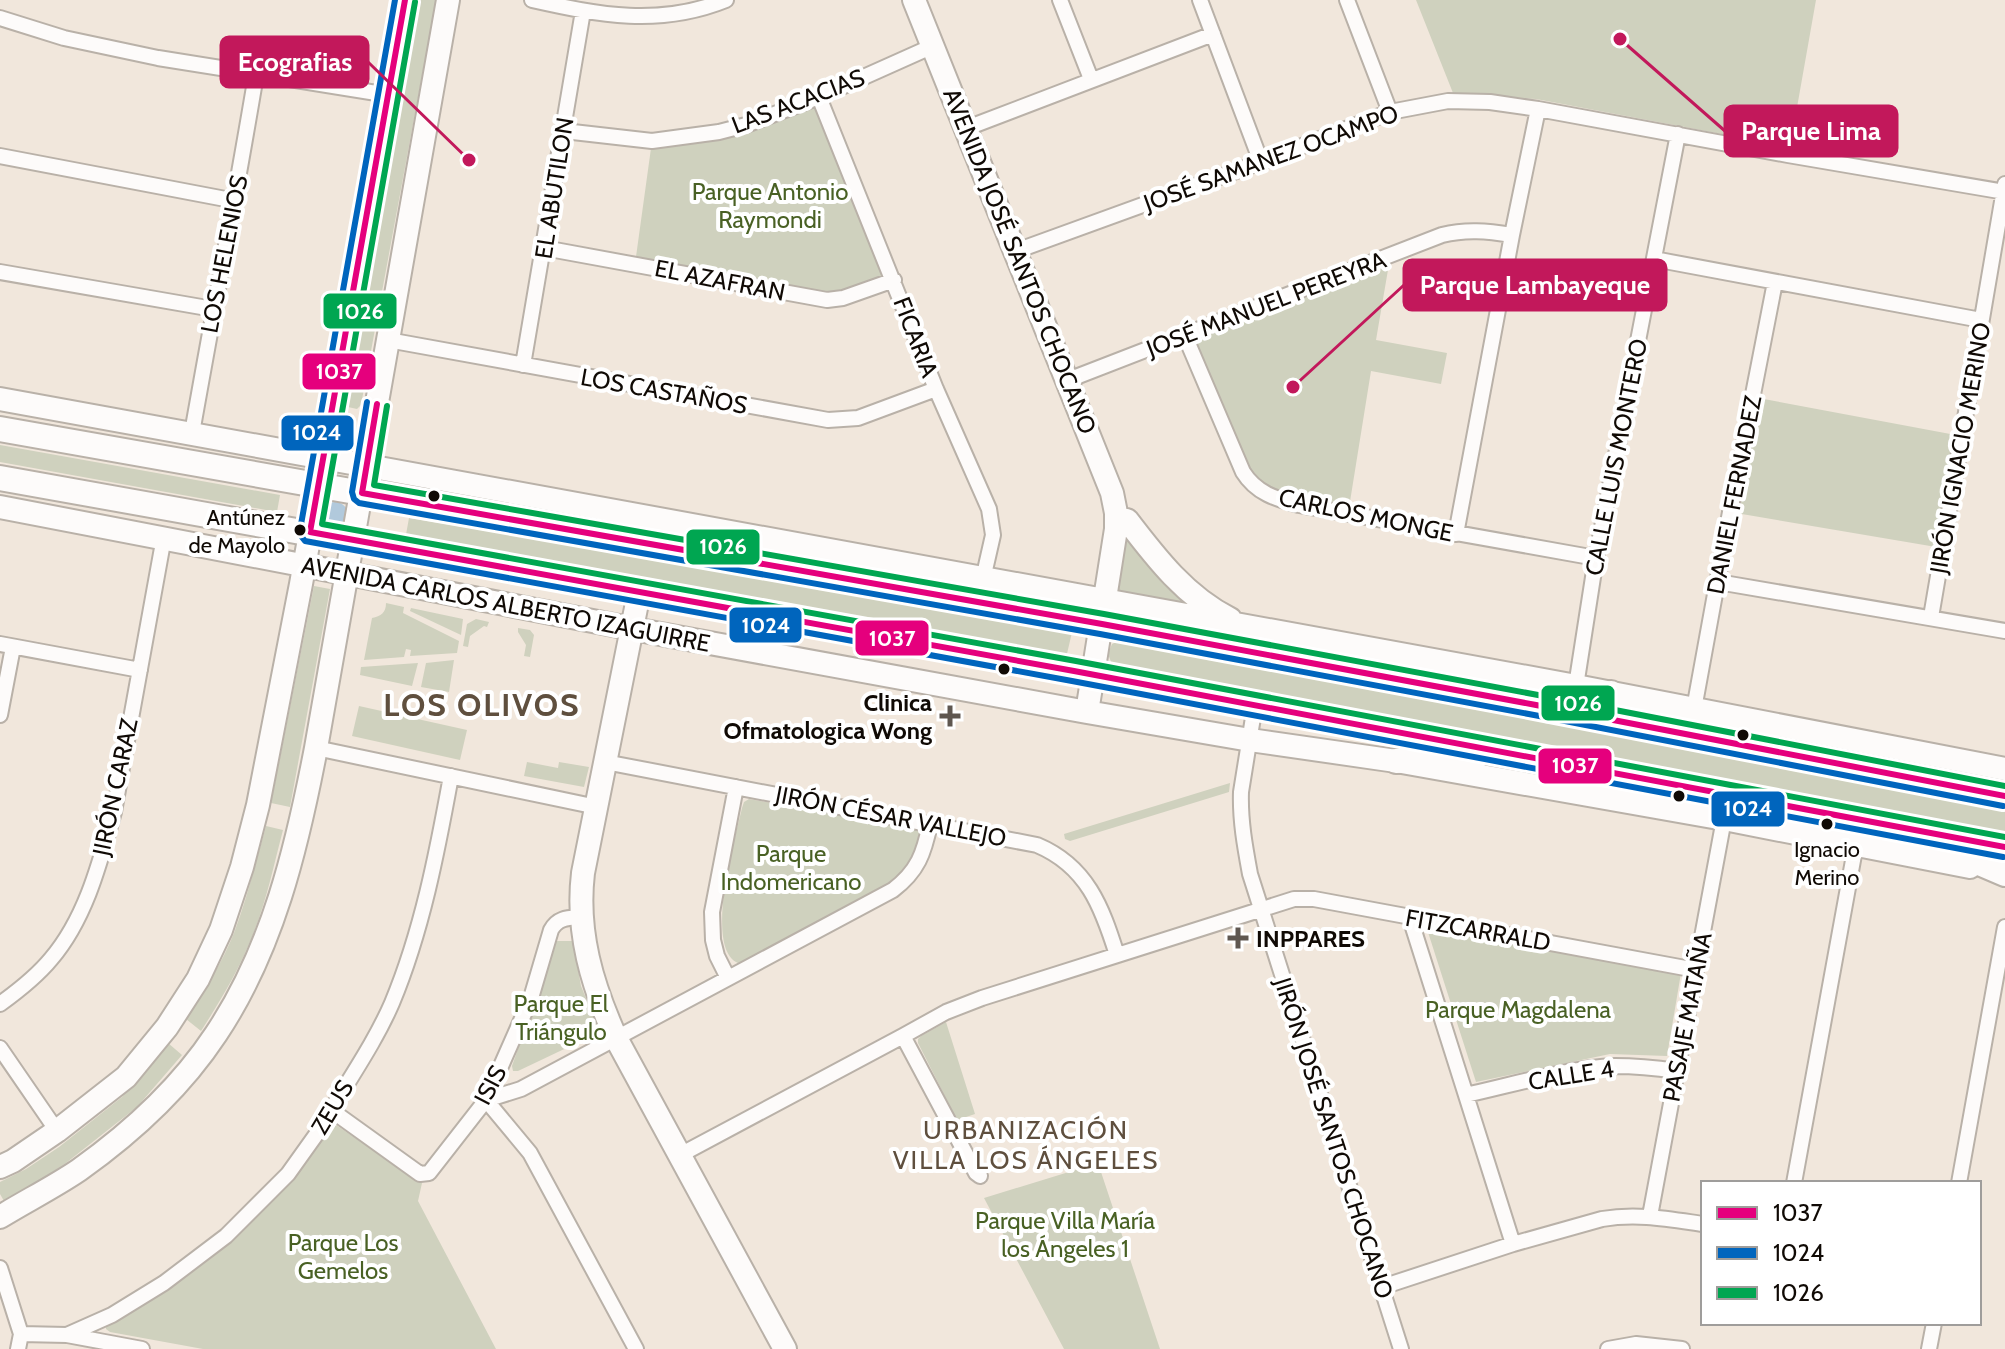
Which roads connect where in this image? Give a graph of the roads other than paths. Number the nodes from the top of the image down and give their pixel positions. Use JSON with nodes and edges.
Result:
{"nodes":[{"id":1,"x":405,"y":0,"type":"edge"},
{"id":2,"x":448,"y":0,"type":"edge"},
{"id":3,"x":532,"y":0,"type":"edge"},
{"id":4,"x":726,"y":0,"type":"edge"},
{"id":5,"x":914,"y":0,"type":"edge"},
{"id":6,"x":1060,"y":0,"type":"edge"},
{"id":7,"x":1200,"y":0,"type":"edge"},
{"id":8,"x":1347,"y":0,"type":"edge"},
{"id":9,"x":583,"y":11,"type":"junction"},
{"id":10,"x":0,"y":18,"type":"edge"},
{"id":11,"x":1213,"y":34,"type":"junction"},
{"id":12,"x":933,"y":46,"type":"junction"},
{"id":13,"x":256,"y":75,"type":"junction"},
{"id":14,"x":1091,"y":79,"type":"junction"},
{"id":15,"x":389,"y":95,"type":"junction"},
{"id":16,"x":819,"y":97,"type":"junction"},
{"id":17,"x":1538,"y":109,"type":"junction"},
{"id":18,"x":1390,"y":112,"type":"junction"},
{"id":19,"x":967,"y":128,"type":"junction"},
{"id":20,"x":564,"y":131,"type":"junction"},
{"id":21,"x":1678,"y":134,"type":"junction"},
{"id":22,"x":0,"y":156,"type":"edge"},
{"id":23,"x":1261,"y":162,"type":"junction"},
{"id":24,"x":2005,"y":190,"type":"edge"},
{"id":25,"x":236,"y":201,"type":"junction"},
{"id":26,"x":1512,"y":235,"type":"junction"},
{"id":27,"x":544,"y":248,"type":"junction"},
{"id":28,"x":1016,"y":251,"type":"junction"},
{"id":29,"x":1654,"y":259,"type":"junction"},
{"id":30,"x":0,"y":272,"type":"edge"},
{"id":31,"x":894,"y":280,"type":"junction"},
{"id":32,"x":1775,"y":282,"type":"junction"},
{"id":33,"x":213,"y":309,"type":"junction"},
{"id":34,"x":1981,"y":320,"type":"junction"},
{"id":35,"x":1185,"y":336,"type":"junction"},
{"id":36,"x":388,"y":340,"type":"junction"},
{"id":37,"x":523,"y":365,"type":"junction"},
{"id":38,"x":1068,"y":380,"type":"junction"},
{"id":39,"x":936,"y":389,"type":"junction"},
{"id":40,"x":0,"y":399,"type":"edge"},
{"id":41,"x":0,"y":429,"type":"edge"},
{"id":42,"x":192,"y":433,"type":"junction"},
{"id":43,"x":323,"y":458,"type":"junction"},
{"id":44,"x":367,"y":465,"type":"junction"},
{"id":45,"x":0,"y":478,"type":"edge"},
{"id":46,"x":319,"y":485,"type":"junction"},
{"id":47,"x":362,"y":493,"type":"junction"},
{"id":48,"x":0,"y":507,"type":"edge"},
{"id":49,"x":1116,"y":524,"type":"junction"},
{"id":50,"x":310,"y":532,"type":"junction"},
{"id":51,"x":1456,"y":534,"type":"junction"},
{"id":52,"x":164,"y":537,"type":"junction"},
{"id":53,"x":353,"y":540,"type":"junction"},
{"id":54,"x":1596,"y":558,"type":"junction"},
{"id":55,"x":304,"y":564,"type":"junction"},
{"id":56,"x":347,"y":573,"type":"junction"},
{"id":57,"x":983,"y":579,"type":"junction"},
{"id":58,"x":1718,"y":582,"type":"junction"},
{"id":59,"x":639,"y":593,"type":"junction"},
{"id":60,"x":1104,"y":612,"type":"junction"},
{"id":61,"x":1931,"y":617,"type":"junction"},
{"id":62,"x":632,"y":629,"type":"junction"},
{"id":63,"x":2005,"y":631,"type":"edge"},
{"id":64,"x":1263,"y":638,"type":"junction"},
{"id":65,"x":6,"y":646,"type":"edge"},
{"id":66,"x":140,"y":670,"type":"junction"},
{"id":67,"x":1094,"y":675,"type":"junction"},
{"id":68,"x":1576,"y":686,"type":"junction"},
{"id":69,"x":1611,"y":693,"type":"junction"},
{"id":70,"x":1255,"y":705,"type":"junction"},
{"id":71,"x":1536,"y":705,"type":"junction"},
{"id":72,"x":1694,"y":709,"type":"junction"},
{"id":73,"x":1087,"y":712,"type":"junction"},
{"id":74,"x":0,"y":715,"type":"edge"},
{"id":75,"x":1250,"y":740,"type":"junction"},
{"id":76,"x":316,"y":748,"type":"junction"},
{"id":77,"x":1524,"y":757,"type":"junction"},
{"id":78,"x":1396,"y":761,"type":"junction"},
{"id":79,"x":605,"y":762,"type":"junction"},
{"id":80,"x":2005,"y":769,"type":"edge"},
{"id":81,"x":451,"y":776,"type":"junction"},
{"id":82,"x":736,"y":787,"type":"junction"},
{"id":83,"x":2005,"y":796,"type":"edge"},
{"id":84,"x":597,"y":807,"type":"junction"},
{"id":85,"x":1724,"y":819,"type":"junction"},
{"id":86,"x":1851,"y":819,"type":"junction"},
{"id":87,"x":930,"y":824,"type":"junction"},
{"id":88,"x":1856,"y":844,"type":"junction"},
{"id":89,"x":2005,"y":847,"type":"edge"},
{"id":90,"x":2005,"y":874,"type":"edge"},
{"id":91,"x":1262,"y":908,"type":"junction"},
{"id":92,"x":582,"y":917,"type":"junction"},
{"id":93,"x":1410,"y":918,"type":"junction"},
{"id":94,"x":2005,"y":927,"type":"edge"},
{"id":95,"x":1117,"y":955,"type":"junction"},
{"id":96,"x":1696,"y":970,"type":"junction"},
{"id":97,"x":728,"y":978,"type":"junction"},
{"id":98,"x":0,"y":1004,"type":"edge"},
{"id":99,"x":903,"y":1036,"type":"junction"},
{"id":100,"x":616,"y":1038,"type":"junction"},
{"id":101,"x":0,"y":1048,"type":"edge"},
{"id":102,"x":1677,"y":1071,"type":"junction"},
{"id":103,"x":1466,"y":1095,"type":"junction"},
{"id":104,"x":486,"y":1100,"type":"junction"},
{"id":105,"x":331,"y":1110,"type":"junction"},
{"id":106,"x":57,"y":1131,"type":"junction"},
{"id":107,"x":680,"y":1155,"type":"junction"},
{"id":108,"x":0,"y":1167,"type":"edge"},
{"id":109,"x":980,"y":1176,"type":"dead end"},
{"id":110,"x":1794,"y":1181,"type":"edge"},
{"id":111,"x":1959,"y":1181,"type":"edge"},
{"id":112,"x":1650,"y":1216,"type":"junction"},
{"id":113,"x":0,"y":1217,"type":"edge"},
{"id":114,"x":1701,"y":1224,"type":"edge"},
{"id":115,"x":1513,"y":1244,"type":"junction"},
{"id":116,"x":0,"y":1268,"type":"edge"},
{"id":117,"x":1382,"y":1287,"type":"junction"},
{"id":118,"x":1934,"y":1325,"type":"edge"},
{"id":119,"x":67,"y":1335,"type":"junction"},
{"id":120,"x":20,"y":1341,"type":"edge"},
{"id":121,"x":142,"y":1349,"type":"edge"},
{"id":122,"x":636,"y":1349,"type":"edge"},
{"id":123,"x":785,"y":1349,"type":"edge"},
{"id":124,"x":1401,"y":1349,"type":"edge"},
{"id":125,"x":1608,"y":1349,"type":"edge"},
{"id":126,"x":1682,"y":1349,"type":"edge"},
{"id":127,"x":1929,"y":1349,"type":"edge"}],
"edges":[{"from":1,"to":15,"type":"street"},
{"from":2,"to":36,"type":"street"},
{"from":3,"to":9,"type":"street"},
{"from":4,"to":9,"type":"street"},
{"from":5,"to":12,"type":"street","name":"AVENIDA JOSÉ SANTOS CHOCANO"},
{"from":6,"to":14,"type":"street"},
{"from":7,"to":11,"type":"street"},
{"from":8,"to":18,"type":"street"},
{"from":9,"to":20,"type":"street","name":"EL ABUTILON"},
{"from":10,"to":13,"type":"street"},
{"from":11,"to":14,"type":"street"},
{"from":11,"to":23,"type":"street"},
{"from":12,"to":16,"type":"street","name":"LAS ACACIAS"},
{"from":12,"to":19,"type":"street","name":"AVENIDA JOSÉ SANTOS CHOCANO"},
{"from":13,"to":15,"type":"street"},
{"from":13,"to":25,"type":"street","name":"LOS HELENIOS"},
{"from":14,"to":19,"type":"street"},
{"from":15,"to":43,"type":"street"},
{"from":16,"to":20,"type":"street","name":"LAS ACACIAS"},
{"from":16,"to":31,"type":"street","name":"FICARIA"},
{"from":17,"to":18,"type":"street","name":"JOSÉ SAMANEZ OCAMPO"},
{"from":17,"to":21,"type":"street","name":"JOSÉ SAMANEZ OCAMPO"},
{"from":17,"to":26,"type":"street"},
{"from":18,"to":23,"type":"street","name":"JOSÉ SAMANEZ OCAMPO"},
{"from":19,"to":28,"type":"street","name":"AVENIDA JOSÉ SANTOS CHOCANO"},
{"from":20,"to":27,"type":"street","name":"EL ABUTILON"},
{"from":21,"to":24,"type":"street","name":"JOSÉ SAMANEZ OCAMPO"},
{"from":21,"to":29,"type":"street","name":"CALLE LUIS MONTERO"},
{"from":22,"to":25,"type":"street"},
{"from":23,"to":28,"type":"street","name":"JOSÉ SAMANEZ OCAMPO"},
{"from":24,"to":34,"type":"street","name":"JIRÓN IGNACIO MERINO"},
{"from":25,"to":33,"type":"street","name":"LOS HELENIOS"},
{"from":26,"to":35,"type":"street","name":"JOSÉ MANUEL PEREYRA"},
{"from":26,"to":51,"type":"street"},
{"from":27,"to":31,"type":"street","name":"EL AZAFRAN"},
{"from":27,"to":37,"type":"street","name":"EL ABUTILON"},
{"from":28,"to":38,"type":"street","name":"AVENIDA JOSÉ SANTOS CHOCANO"},
{"from":29,"to":32,"type":"street"},
{"from":29,"to":54,"type":"street","name":"CALLE LUIS MONTERO"},
{"from":30,"to":33,"type":"street"},
{"from":31,"to":39,"type":"street","name":"FICARIA"},
{"from":32,"to":34,"type":"street"},
{"from":32,"to":58,"type":"street","name":"DANIEL FERNADEZ"},
{"from":33,"to":42,"type":"street","name":"LOS HELENIOS"},
{"from":34,"to":61,"type":"street","name":"JIRÓN IGNACIO MERINO"},
{"from":35,"to":38,"type":"street","name":"JOSÉ MANUEL PEREYRA"},
{"from":35,"to":51,"type":"street","name":"CARLOS MONGE"},
{"from":36,"to":37,"type":"street","name":"LOS CASTAÑOS"},
{"from":36,"to":44,"type":"street"},
{"from":37,"to":39,"type":"street","name":"LOS CASTAÑOS"},
{"from":38,"to":49,"type":"street","name":"AVENIDA JOSÉ SANTOS CHOCANO"},
{"from":39,"to":57,"type":"street","name":"FICARIA"},
{"from":40,"to":42,"type":"street"},
{"from":41,"to":46,"type":"main road"},
{"from":42,"to":43,"type":"street"},
{"from":43,"to":44,"type":"street"},
{"from":43,"to":46,"type":"street"},
{"from":44,"to":47,"type":"street"},
{"from":44,"to":57,"type":"street"},
{"from":45,"to":50,"type":"main road","name":"AVENIDA CARLOS ALBERTO IZAGUIRRE"},
{"from":46,"to":47,"type":"main road"},
{"from":46,"to":50,"type":"street"},
{"from":47,"to":53,"type":"street"},
{"from":47,"to":60,"type":"main road"},
{"from":48,"to":52,"type":"street","name":"AVENIDA CARLOS ALBERTO IZAGUIRRE"},
{"from":49,"to":60,"type":"street","name":"AVENIDA JOSÉ SANTOS CHOCANO"},
{"from":49,"to":64,"type":"street"},
{"from":50,"to":53,"type":"main road","name":"AVENIDA CARLOS ALBERTO IZAGUIRRE"},
{"from":50,"to":55,"type":"street"},
{"from":51,"to":54,"type":"street","name":"CARLOS MONGE"},
{"from":52,"to":55,"type":"street","name":"AVENIDA CARLOS ALBERTO IZAGUIRRE"},
{"from":52,"to":66,"type":"street","name":"JIRÓN CARAZ"},
{"from":53,"to":56,"type":"street"},
{"from":53,"to":59,"type":"main road","name":"AVENIDA CARLOS ALBERTO IZAGUIRRE"},
{"from":54,"to":68,"type":"street","name":"CALLE LUIS MONTERO"},
{"from":55,"to":56,"type":"street","name":"AVENIDA CARLOS ALBERTO IZAGUIRRE"},
{"from":55,"to":106,"type":"street"},
{"from":56,"to":62,"type":"street","name":"AVENIDA CARLOS ALBERTO IZAGUIRRE"},
{"from":56,"to":76,"type":"street"},
{"from":57,"to":60,"type":"street"},
{"from":58,"to":61,"type":"street"},
{"from":58,"to":72,"type":"street","name":"DANIEL FERNADEZ"},
{"from":59,"to":62,"type":"street"},
{"from":59,"to":67,"type":"main road","name":"AVENIDA CARLOS ALBERTO IZAGUIRRE"},
{"from":60,"to":64,"type":"main road"},
{"from":60,"to":64,"type":"street"},
{"from":60,"to":67,"type":"street","name":"AVENIDA JOSÉ SANTOS CHOCANO"},
{"from":61,"to":63,"type":"street"},
{"from":62,"to":73,"type":"street","name":"AVENIDA CARLOS ALBERTO IZAGUIRRE"},
{"from":62,"to":79,"type":"street"},
{"from":64,"to":68,"type":"street"},
{"from":64,"to":71,"type":"main road"},
{"from":65,"to":66,"type":"street"},
{"from":65,"to":74,"type":"street"},
{"from":66,"to":98,"type":"street","name":"JIRÓN CARAZ"},
{"from":67,"to":70,"type":"main road","name":"AVENIDA CARLOS ALBERTO IZAGUIRRE"},
{"from":67,"to":73,"type":"street","name":"AVENIDA JOSÉ SANTOS CHOCANO"},
{"from":68,"to":69,"type":"street"},
{"from":69,"to":71,"type":"main road"},
{"from":69,"to":72,"type":"street"},
{"from":70,"to":75,"type":"street","name":"JIRÓN JOSÉ SANTOS CHOCANO"},
{"from":70,"to":77,"type":"main road","name":"AVENIDA CARLOS ALBERTO IZAGUIRRE"},
{"from":71,"to":83,"type":"main road"},
{"from":72,"to":80,"type":"street"},
{"from":73,"to":75,"type":"street","name":"AVENIDA CARLOS ALBERTO IZAGUIRRE"},
{"from":75,"to":78,"type":"street","name":"AVENIDA CARLOS ALBERTO IZAGUIRRE"},
{"from":75,"to":91,"type":"street","name":"JIRÓN JOSÉ SANTOS CHOCANO"},
{"from":76,"to":81,"type":"street"},
{"from":76,"to":113,"type":"street"},
{"from":77,"to":78,"type":"main road"},
{"from":77,"to":86,"type":"main road","name":"AVENIDA CARLOS ALBERTO IZAGUIRRE"},
{"from":78,"to":85,"type":"street","name":"AVENIDA CARLOS ALBERTO IZAGUIRRE"},
{"from":79,"to":82,"type":"street","name":"JIRÓN CÉSAR VALLEJO"},
{"from":79,"to":84,"type":"street"},
{"from":81,"to":84,"type":"street"},
{"from":81,"to":105,"type":"street","name":"ZEUS"},
{"from":82,"to":87,"type":"street","name":"JIRÓN CÉSAR VALLEJO"},
{"from":82,"to":97,"type":"street"},
{"from":84,"to":92,"type":"street"},
{"from":85,"to":88,"type":"street","name":"AVENIDA CARLOS ALBERTO IZAGUIRRE"},
{"from":85,"to":96,"type":"street","name":"PASAJE MATAÑA"},
{"from":86,"to":89,"type":"main road","name":"AVENIDA CARLOS ALBERTO IZAGUIRRE"},
{"from":86,"to":90,"type":"main road"},
{"from":87,"to":95,"type":"street","name":"JIRÓN CÉSAR VALLEJO"},
{"from":87,"to":97,"type":"street"},
{"from":88,"to":90,"type":"street","name":"AVENIDA CARLOS ALBERTO IZAGUIRRE"},
{"from":88,"to":110,"type":"street"},
{"from":91,"to":93,"type":"street","name":"FITZCARRALD"},
{"from":91,"to":95,"type":"street","name":"FITZCARRALD"},
{"from":91,"to":117,"type":"street","name":"JIRÓN JOSÉ SANTOS CHOCANO"},
{"from":92,"to":100,"type":"street"},
{"from":92,"to":104,"type":"street","name":"ISIS"},
{"from":93,"to":96,"type":"street","name":"FITZCARRALD"},
{"from":93,"to":103,"type":"street"},
{"from":94,"to":111,"type":"street"},
{"from":95,"to":99,"type":"street","name":"FITZCARRALD"},
{"from":96,"to":102,"type":"street","name":"PASAJE MATAÑA"},
{"from":97,"to":100,"type":"street"},
{"from":99,"to":107,"type":"street","name":"FITZCARRALD"},
{"from":99,"to":109,"type":"street"},
{"from":100,"to":104,"type":"street"},
{"from":100,"to":107,"type":"street"},
{"from":101,"to":106,"type":"street"},
{"from":102,"to":103,"type":"street","name":"CALLE 4"},
{"from":102,"to":112,"type":"street","name":"PASAJE MATAÑA"},
{"from":103,"to":115,"type":"street"},
{"from":104,"to":105,"type":"street","name":"ISIS"},
{"from":104,"to":122,"type":"street"},
{"from":105,"to":119,"type":"street","name":"ZEUS"},
{"from":106,"to":108,"type":"street"},
{"from":107,"to":123,"type":"street"},
{"from":112,"to":114,"type":"street"},
{"from":112,"to":115,"type":"street"},
{"from":115,"to":117,"type":"street"},
{"from":116,"to":120,"type":"street"},
{"from":117,"to":124,"type":"street","name":"JIRÓN JOSÉ SANTOS CHOCANO"},
{"from":118,"to":127,"type":"street"},
{"from":119,"to":120,"type":"street"},
{"from":119,"to":121,"type":"street"},
{"from":125,"to":126,"type":"street"}]}
